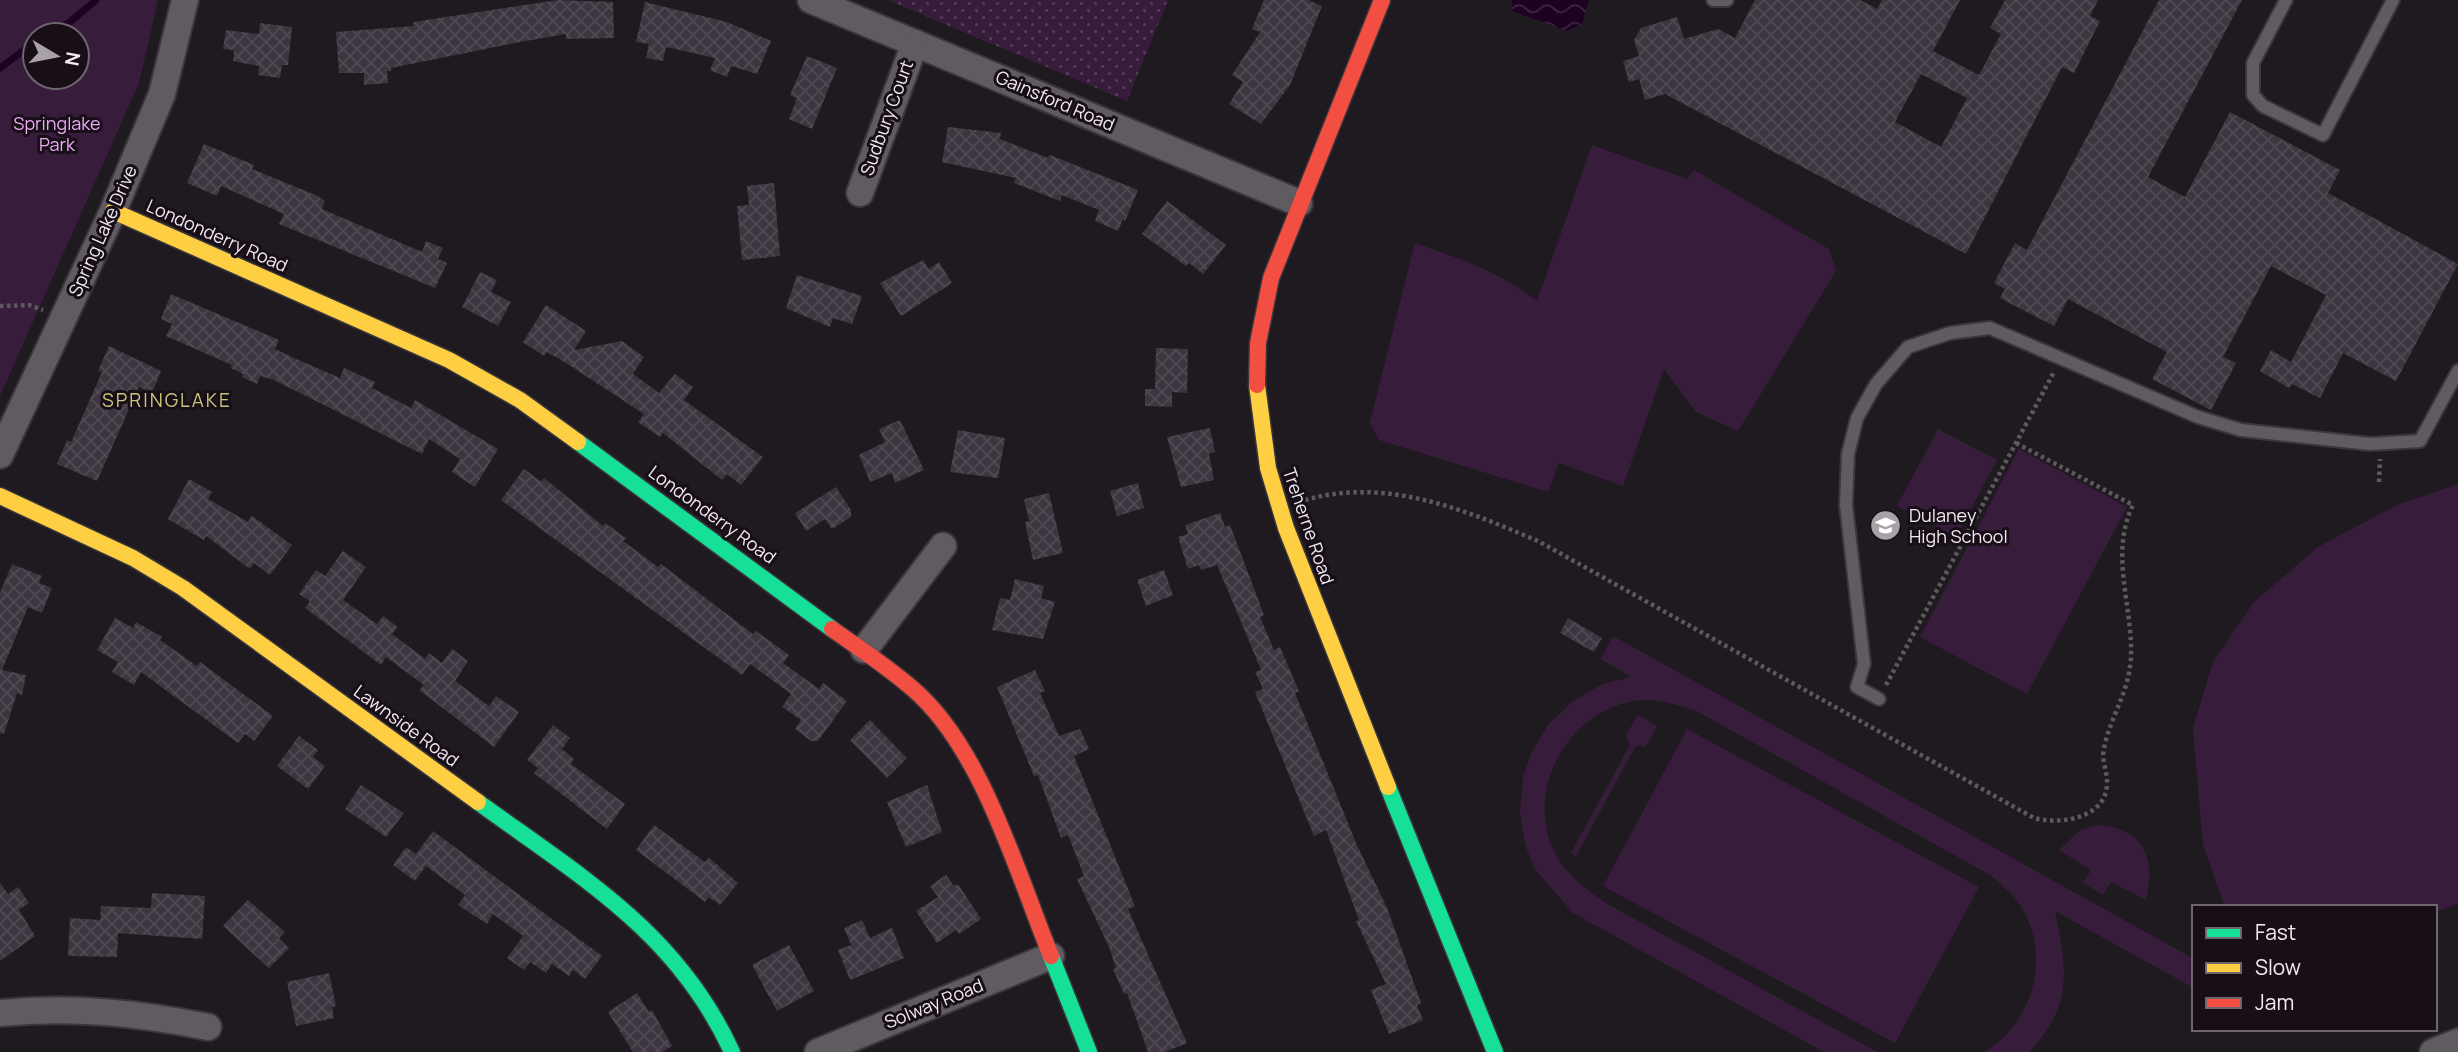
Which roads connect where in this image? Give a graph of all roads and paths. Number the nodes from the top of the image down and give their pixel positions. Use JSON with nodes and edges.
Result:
{"nodes":[{"id":1,"x":186,"y":0,"type":"edge"},
{"id":2,"x":811,"y":0,"type":"edge"},
{"id":3,"x":1382,"y":0,"type":"edge"},
{"id":4,"x":1713,"y":0,"type":"edge"},
{"id":5,"x":1727,"y":0,"type":"edge"},
{"id":6,"x":2286,"y":0,"type":"edge"},
{"id":7,"x":2393,"y":0,"type":"edge"},
{"id":8,"x":915,"y":43,"type":"junction"},
{"id":9,"x":860,"y":193,"type":"dead end"},
{"id":10,"x":1299,"y":203,"type":"junction"},
{"id":11,"x":113,"y":211,"type":"junction"},
{"id":12,"x":0,"y":306,"type":"edge"},
{"id":13,"x":64,"y":317,"type":"junction"},
{"id":14,"x":2062,"y":356,"type":"junction"},
{"id":15,"x":2458,"y":371,"type":"edge"},
{"id":16,"x":2016,"y":443,"type":"junction"},
{"id":17,"x":2380,"y":444,"type":"junction"},
{"id":18,"x":0,"y":455,"type":"edge"},
{"id":19,"x":2379,"y":482,"type":"dead end"},
{"id":20,"x":0,"y":496,"type":"edge"},
{"id":21,"x":1277,"y":508,"type":"junction"},
{"id":22,"x":943,"y":546,"type":"dead end"},
{"id":23,"x":864,"y":650,"type":"junction"},
{"id":24,"x":1879,"y":699,"type":"junction"},
{"id":25,"x":1866,"y":723,"type":"junction"},
{"id":26,"x":1051,"y":956,"type":"junction"},
{"id":27,"x":0,"y":1013,"type":"edge"},
{"id":28,"x":208,"y":1027,"type":"dead end"},
{"id":29,"x":2458,"y":1042,"type":"edge"},
{"id":30,"x":732,"y":1052,"type":"edge"},
{"id":31,"x":818,"y":1052,"type":"edge"},
{"id":32,"x":1089,"y":1052,"type":"edge"},
{"id":33,"x":1495,"y":1052,"type":"edge"},
{"id":34,"x":2432,"y":1052,"type":"edge"}],
"edges":[{"from":1,"to":11,"type":"street","name":"Spring Lake Drive"},
{"from":2,"to":8,"type":"street","name":"Gainsford Road"},
{"from":3,"to":10,"type":"street","name":"Treherne Road"},
{"from":4,"to":5,"type":"lane"},
{"from":6,"to":7,"type":"lane"},
{"from":8,"to":9,"type":"street","name":"Sudbury Court"},
{"from":8,"to":10,"type":"street","name":"Gainsford Road"},
{"from":10,"to":21,"type":"street","name":"Treherne Road"},
{"from":11,"to":13,"type":"street","name":"Spring Lake Drive"},
{"from":11,"to":23,"type":"street","name":"Londonderry Road"},
{"from":12,"to":13,"type":"path"},
{"from":13,"to":18,"type":"street","name":"Spring Lake Drive"},
{"from":14,"to":16,"type":"path"},
{"from":14,"to":17,"type":"lane"},
{"from":14,"to":24,"type":"lane"},
{"from":15,"to":17,"type":"lane"},
{"from":16,"to":24,"type":"path"},
{"from":16,"to":25,"type":"path"},
{"from":17,"to":19,"type":"path"},
{"from":20,"to":30,"type":"street","name":"Lawnside Road"},
{"from":21,"to":25,"type":"path"},
{"from":21,"to":33,"type":"street","name":"Treherne Road"},
{"from":22,"to":23,"type":"street"},
{"from":23,"to":26,"type":"street","name":"Londonderry Road"},
{"from":24,"to":25,"type":"path"},
{"from":26,"to":31,"type":"street","name":"Solway Road"},
{"from":26,"to":32,"type":"street","name":"Londonderry Road"},
{"from":27,"to":28,"type":"street"},
{"from":29,"to":34,"type":"street"}]}
